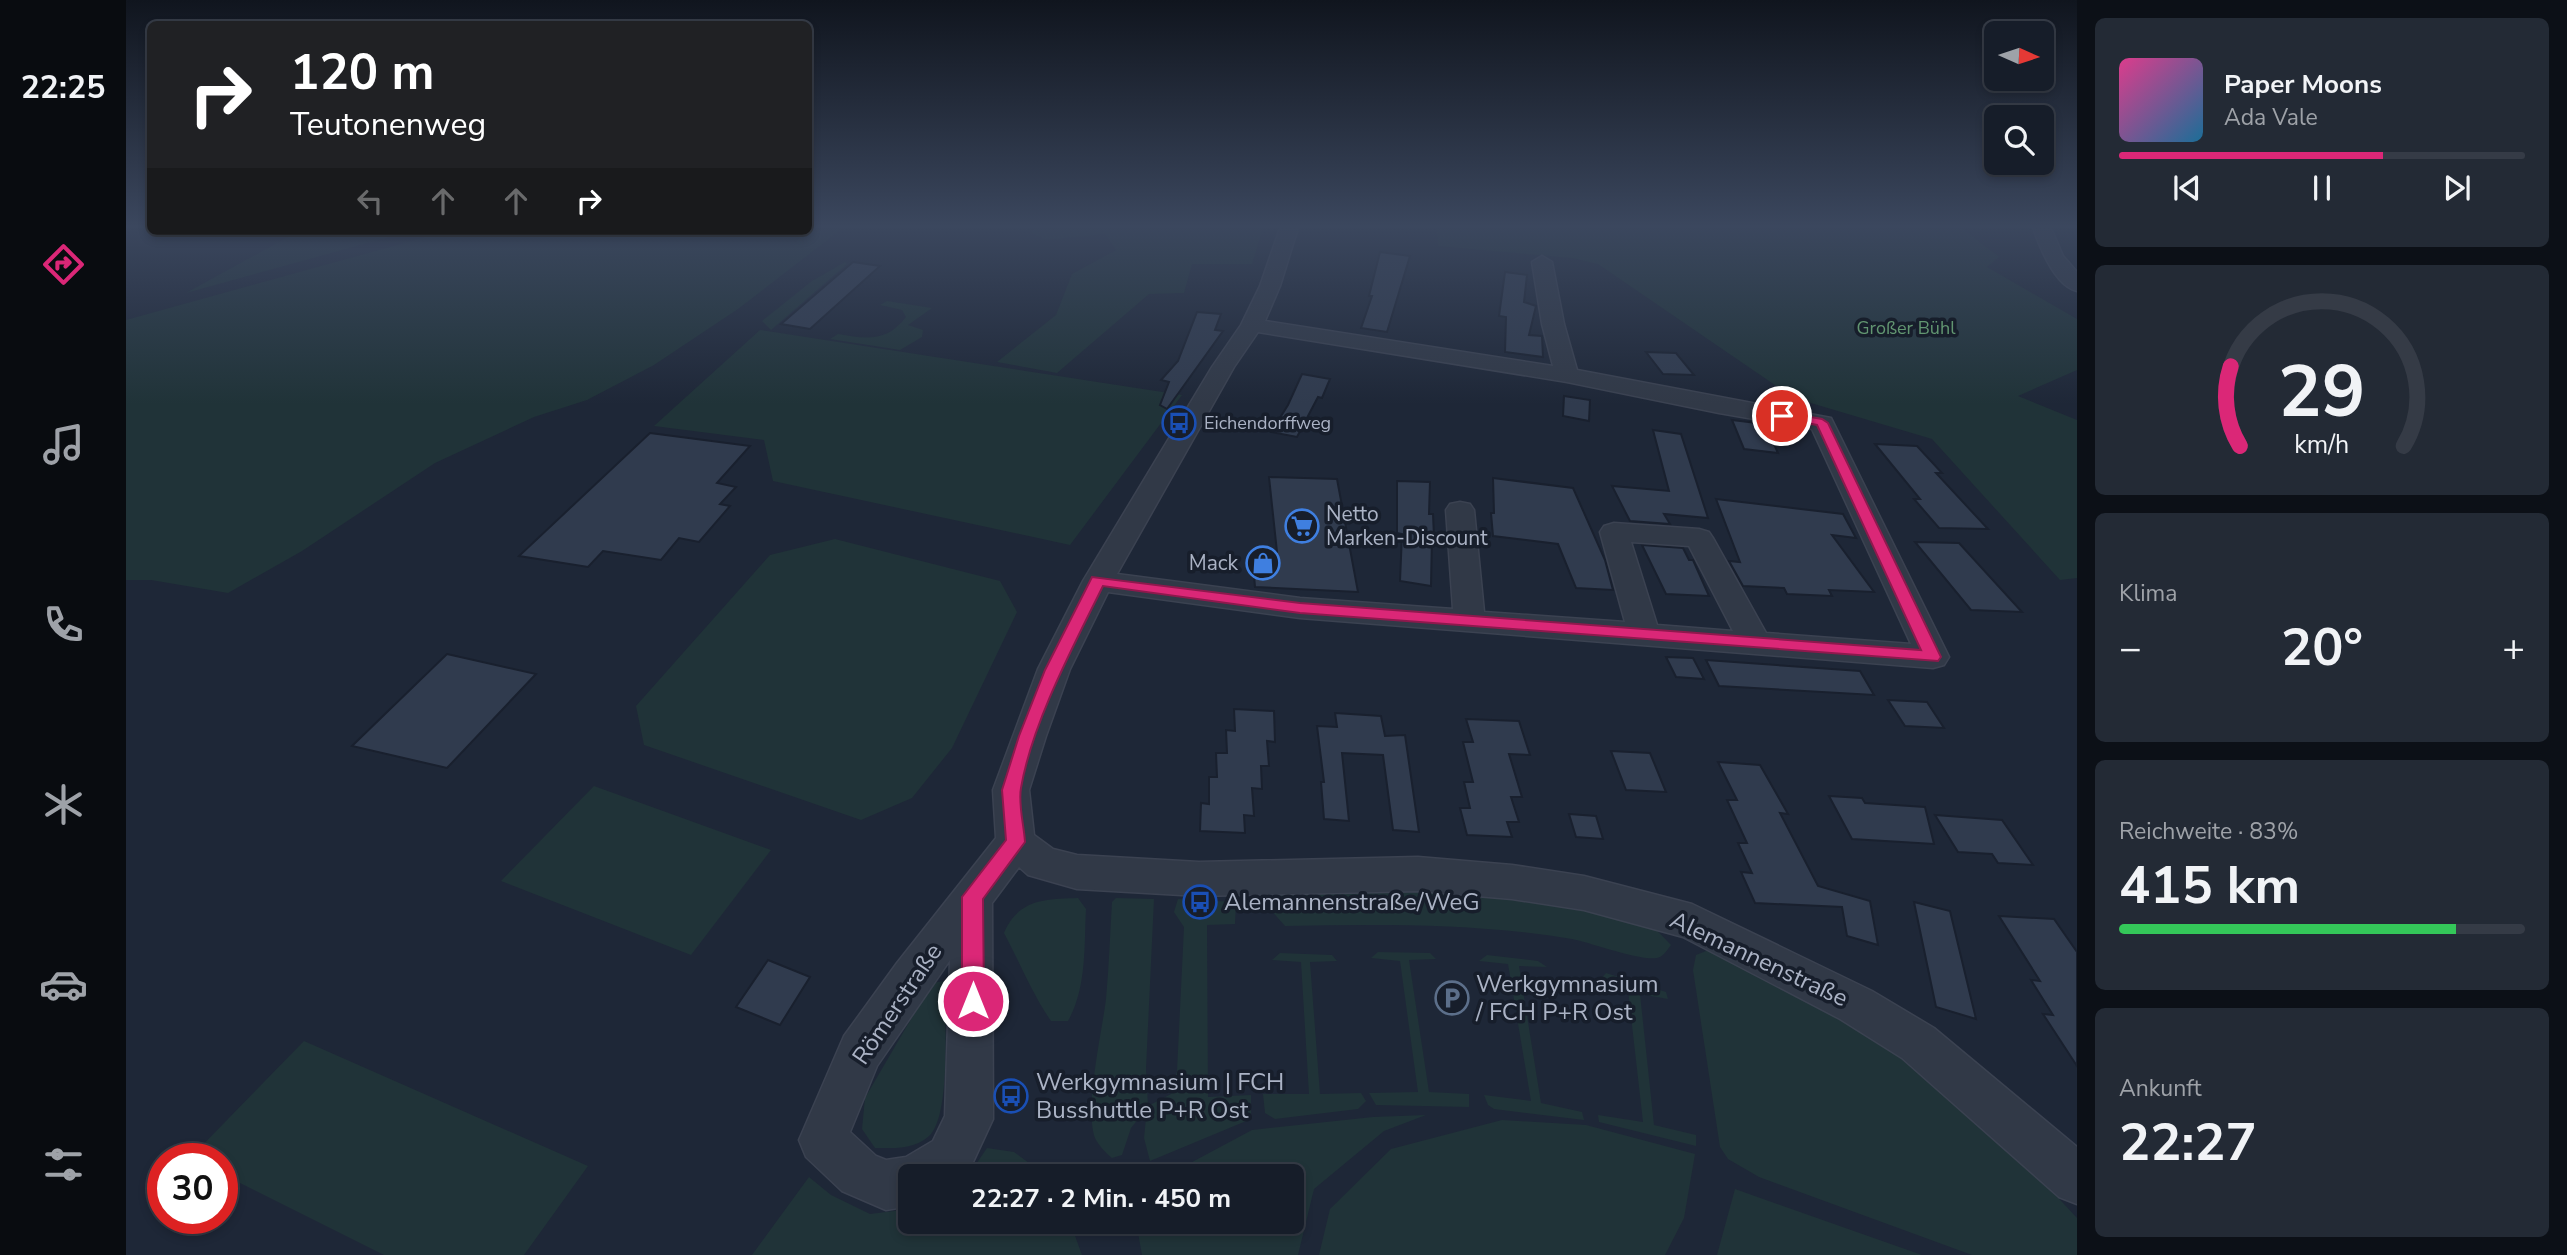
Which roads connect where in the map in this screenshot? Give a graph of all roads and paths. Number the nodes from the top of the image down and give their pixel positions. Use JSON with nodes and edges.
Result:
{"nodes":[{"id":1,"x":1270,"y":287,"type":"edge"},
{"id":2,"x":1546,"y":287,"type":"edge"},
{"id":3,"x":1252,"y":325,"type":"junction"},
{"id":4,"x":1567,"y":375,"type":"junction"},
{"id":5,"x":1460,"y":510,"type":"dead end"},
{"id":6,"x":1098,"y":581,"type":"junction"},
{"id":7,"x":1469,"y":621,"type":"junction"},
{"id":8,"x":1644,"y":635,"type":"junction"},
{"id":9,"x":1755,"y":643,"type":"junction"},
{"id":10,"x":1016,"y":842,"type":"junction"},
{"id":11,"x":972,"y":897,"type":"junction"},
{"id":12,"x":940,"y":1164,"type":"edge"},
{"id":13,"x":2077,"y":1179,"type":"edge"},
{"id":14,"x":898,"y":1183,"type":"edge"}],
"edges":[{"from":1,"to":3,"type":"street"},
{"from":2,"to":4,"type":"street"},
{"from":3,"to":4,"type":"street"},
{"from":3,"to":6,"type":"street"},
{"from":4,"to":9,"type":"street"},
{"from":5,"to":7,"type":"street"},
{"from":6,"to":7,"type":"street"},
{"from":6,"to":10,"type":"street"},
{"from":7,"to":8,"type":"street"},
{"from":8,"to":9,"type":"street"},
{"from":8,"to":9,"type":"street"},
{"from":10,"to":11,"type":"street","name":"Römerstraße"},
{"from":10,"to":13,"type":"street","name":"Alemannenstraße"},
{"from":11,"to":12,"type":"street","name":"Römerstraße"},
{"from":11,"to":14,"type":"street","name":"Römerstraße"}]}
